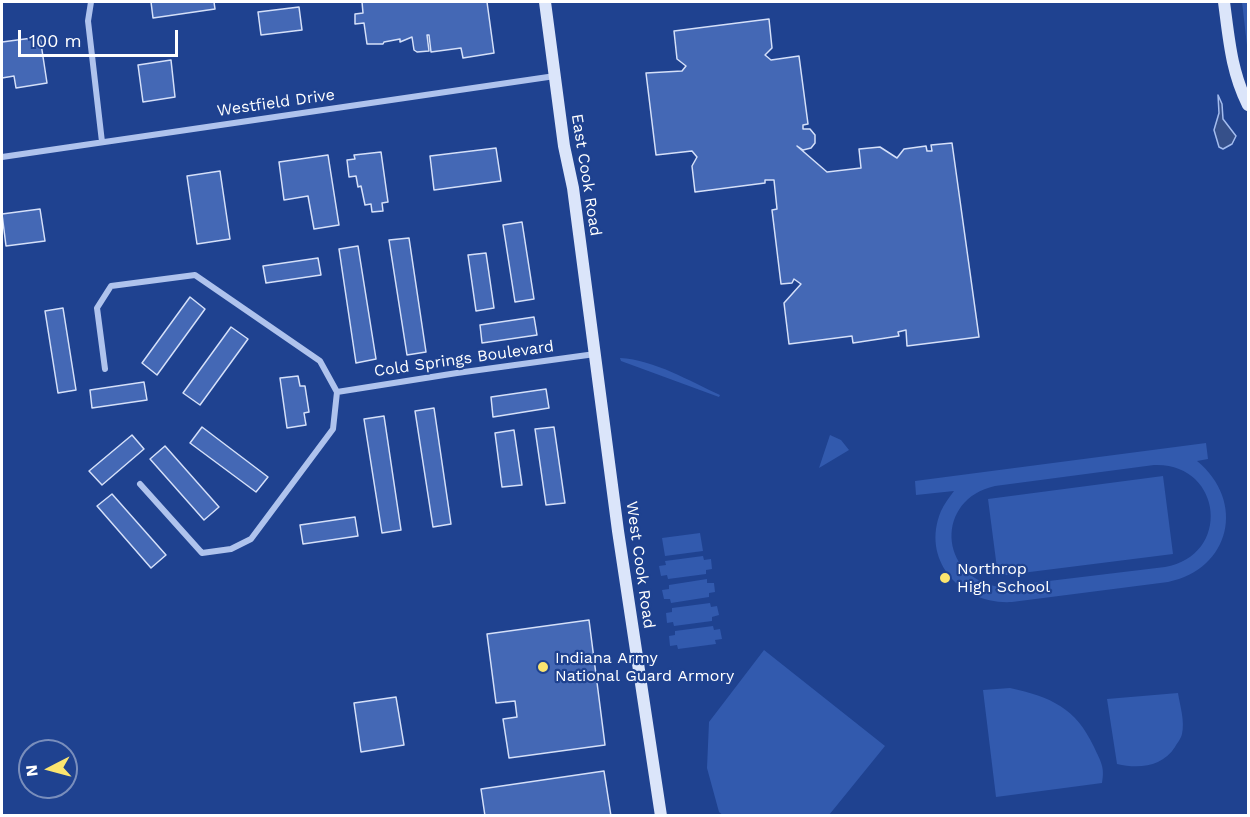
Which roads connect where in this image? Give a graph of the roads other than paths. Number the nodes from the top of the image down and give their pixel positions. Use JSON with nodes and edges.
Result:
{"nodes":[{"id":1,"x":91,"y":2,"type":"edge"},
{"id":2,"x":545,"y":2,"type":"edge"},
{"id":3,"x":1224,"y":2,"type":"edge"},
{"id":4,"x":555,"y":76,"type":"junction"},
{"id":5,"x":1248,"y":105,"type":"edge"},
{"id":6,"x":102,"y":142,"type":"junction"},
{"id":7,"x":2,"y":157,"type":"edge"},
{"id":8,"x":595,"y":354,"type":"junction"},
{"id":9,"x":105,"y":369,"type":"dead end"},
{"id":10,"x":337,"y":392,"type":"junction"},
{"id":11,"x":140,"y":484,"type":"dead end"},
{"id":12,"x":662,"y":816,"type":"edge"}],
"edges":[{"from":1,"to":6,"type":"street"},
{"from":2,"to":4,"type":"main road","name":"East Cook Road"},
{"from":3,"to":5,"type":"main road"},
{"from":4,"to":6,"type":"street","name":"Westfield Drive"},
{"from":4,"to":8,"type":"main road","name":"East Cook Road"},
{"from":6,"to":7,"type":"street","name":"Westfield Drive"},
{"from":8,"to":10,"type":"street","name":"Cold Springs Boulevard"},
{"from":8,"to":12,"type":"main road","name":"West Cook Road"},
{"from":9,"to":10,"type":"street"},
{"from":10,"to":11,"type":"street"}]}
